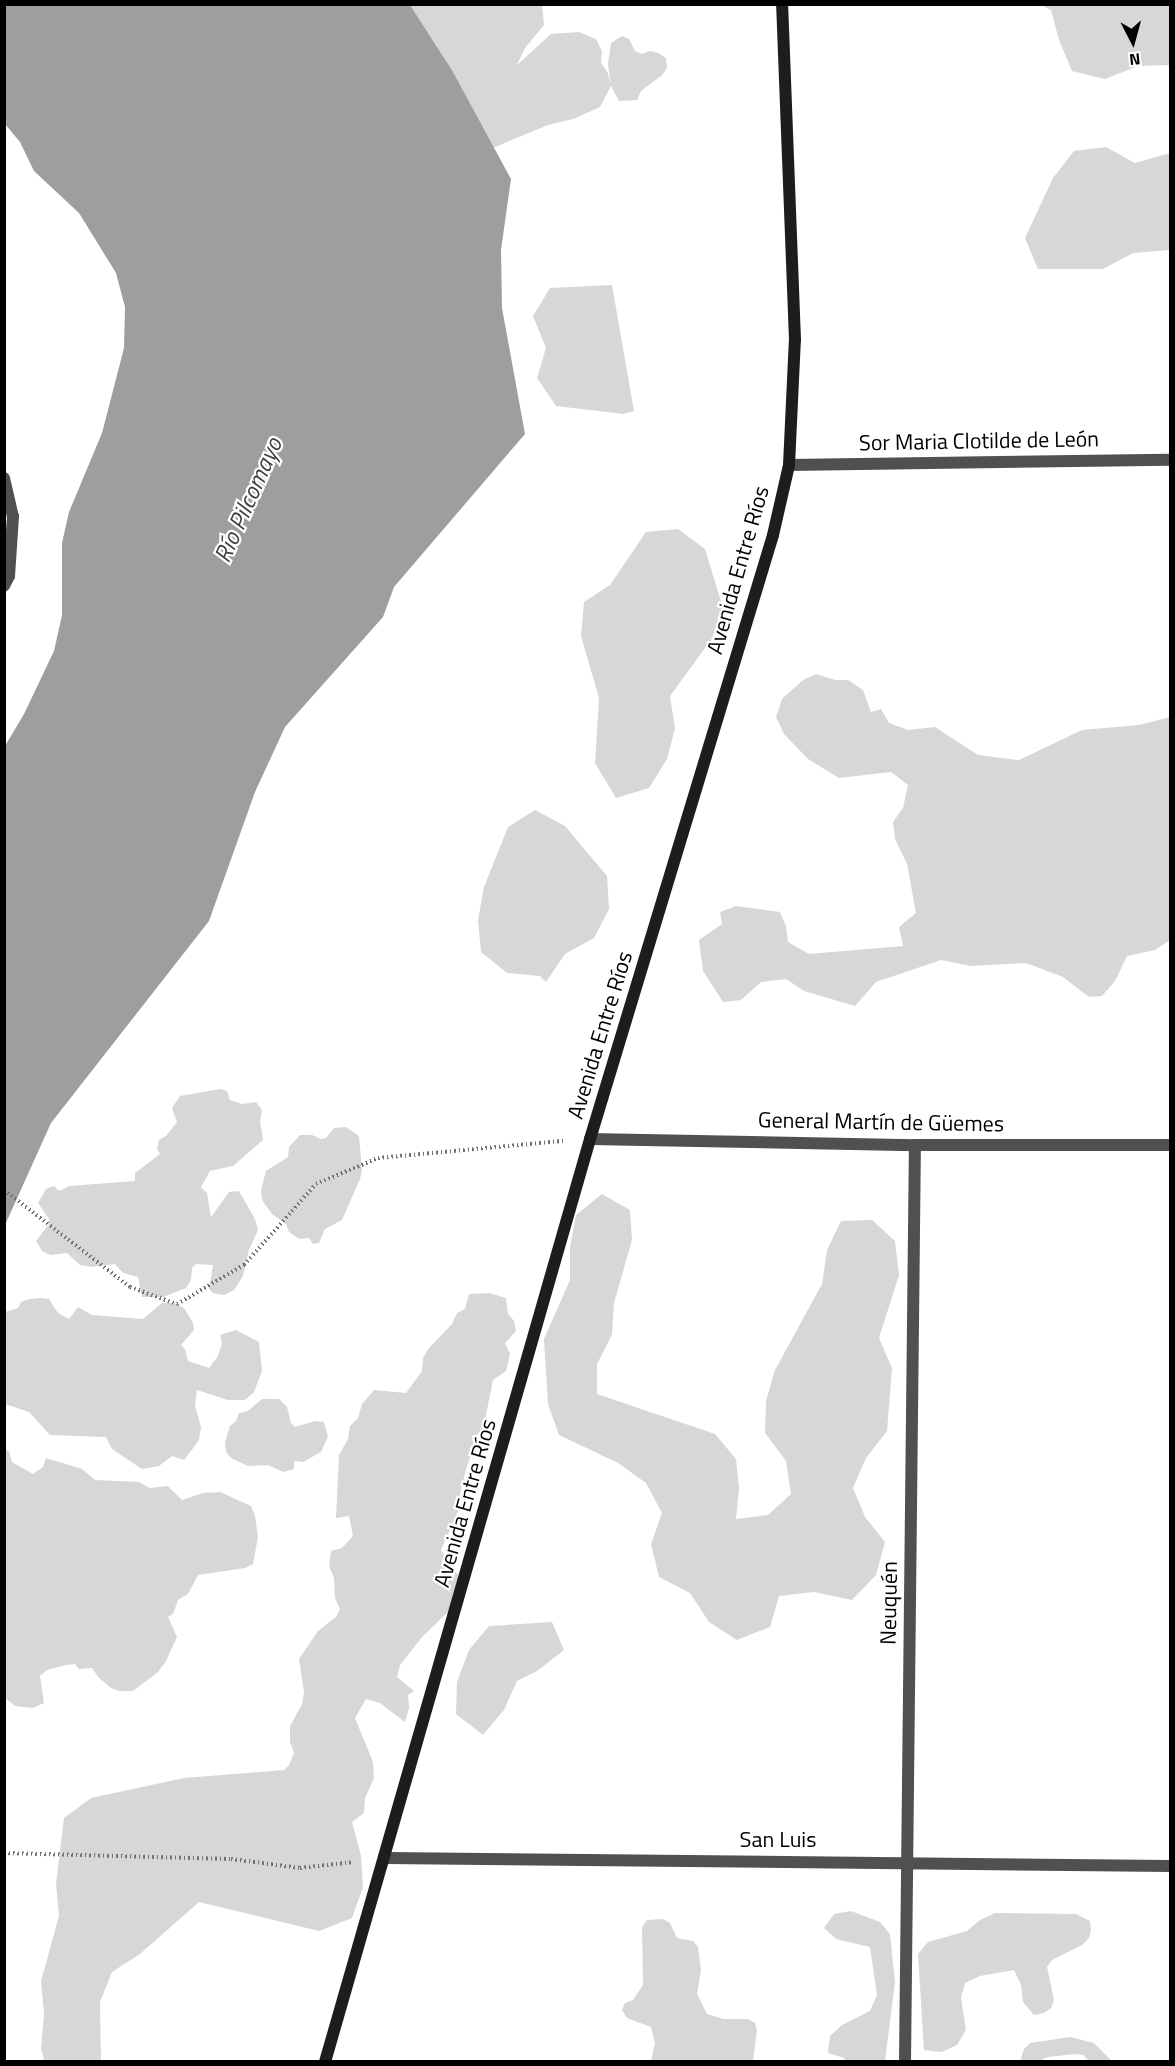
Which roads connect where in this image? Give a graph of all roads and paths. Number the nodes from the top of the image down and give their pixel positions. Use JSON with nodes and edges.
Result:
{"nodes":[{"id":1,"x":782,"y":4,"type":"edge"},
{"id":2,"x":1170,"y":460,"type":"edge"},
{"id":3,"x":789,"y":465,"type":"junction"},
{"id":4,"x":4,"y":478,"type":"edge"},
{"id":5,"x":4,"y":586,"type":"edge"},
{"id":6,"x":590,"y":1138,"type":"junction"},
{"id":7,"x":1170,"y":1144,"type":"edge"},
{"id":8,"x":915,"y":1145,"type":"junction"},
{"id":9,"x":4,"y":1190,"type":"edge"},
{"id":10,"x":4,"y":1853,"type":"edge"},
{"id":11,"x":386,"y":1858,"type":"junction"},
{"id":12,"x":907,"y":1862,"type":"junction"},
{"id":13,"x":1170,"y":1866,"type":"edge"},
{"id":14,"x":325,"y":2061,"type":"edge"},
{"id":15,"x":906,"y":2061,"type":"edge"}],
"edges":[{"from":1,"to":3,"type":"street","name":"Avenida Entre Ríos"},
{"from":2,"to":3,"type":"street","name":"Sor Maria Clotilde de León"},
{"from":3,"to":6,"type":"street","name":"Avenida Entre Ríos"},
{"from":4,"to":5,"type":"street"},
{"from":6,"to":8,"type":"street","name":"General Martín de Güemes"},
{"from":6,"to":9,"type":"path"},
{"from":6,"to":11,"type":"street","name":"Avenida Entre Ríos"},
{"from":7,"to":8,"type":"street","name":"General Martín de Güemes"},
{"from":8,"to":12,"type":"street","name":"Neuquén"},
{"from":10,"to":11,"type":"path"},
{"from":11,"to":12,"type":"street","name":"San Luis"},
{"from":11,"to":14,"type":"street","name":"Avenida Entre Ríos"},
{"from":12,"to":13,"type":"street","name":"San Luis"},
{"from":12,"to":15,"type":"street","name":"Neuquén"}]}
